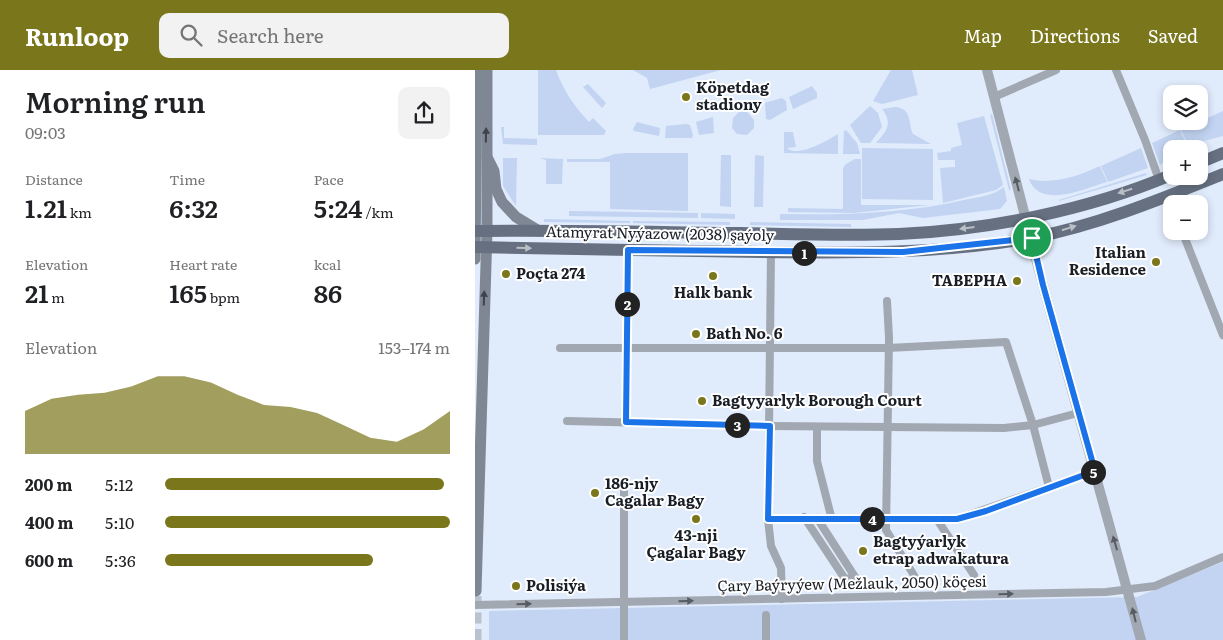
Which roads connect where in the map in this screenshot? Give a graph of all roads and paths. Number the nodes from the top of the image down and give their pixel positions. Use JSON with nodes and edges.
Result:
{"nodes":[{"id":1,"x":477,"y":70,"type":"edge"},
{"id":2,"x":487,"y":70,"type":"edge"},
{"id":3,"x":987,"y":70,"type":"edge"},
{"id":4,"x":1056,"y":70,"type":"edge"},
{"id":5,"x":1116,"y":70,"type":"edge"},
{"id":6,"x":994,"y":97,"type":"junction"},
{"id":7,"x":1223,"y":153,"type":"edge"},
{"id":8,"x":479,"y":158,"type":"edge"},
{"id":9,"x":1208,"y":160,"type":"edge"},
{"id":10,"x":1163,"y":174,"type":"edge"},
{"id":11,"x":1223,"y":174,"type":"edge"},
{"id":12,"x":1163,"y":179,"type":"edge"},
{"id":13,"x":1181,"y":195,"type":"edge"},
{"id":14,"x":1163,"y":202,"type":"edge"},
{"id":15,"x":1026,"y":217,"type":"junction"},
{"id":16,"x":479,"y":231,"type":"edge"},
{"id":17,"x":539,"y":231,"type":"junction"},
{"id":18,"x":1032,"y":238,"type":"junction"},
{"id":19,"x":1186,"y":240,"type":"edge"},
{"id":20,"x":479,"y":247,"type":"edge"},
{"id":21,"x":628,"y":250,"type":"junction"},
{"id":22,"x":771,"y":252,"type":"junction"},
{"id":23,"x":475,"y":258,"type":"edge"},
{"id":24,"x":887,"y":301,"type":"dead end"},
{"id":25,"x":1223,"y":335,"type":"edge"},
{"id":26,"x":560,"y":348,"type":"dead end"},
{"id":27,"x":771,"y":348,"type":"junction"},
{"id":28,"x":888,"y":348,"type":"junction"},
{"id":29,"x":627,"y":349,"type":"junction"},
{"id":30,"x":1078,"y":413,"type":"junction"},
{"id":31,"x":567,"y":421,"type":"dead end"},
{"id":32,"x":626,"y":422,"type":"junction"},
{"id":33,"x":1033,"y":425,"type":"junction"},
{"id":34,"x":770,"y":426,"type":"junction"},
{"id":35,"x":817,"y":427,"type":"junction"},
{"id":36,"x":889,"y":427,"type":"junction"},
{"id":37,"x":1095,"y":471,"type":"junction"},
{"id":38,"x":1049,"y":487,"type":"junction"},
{"id":39,"x":624,"y":491,"type":"dead end"},
{"id":40,"x":804,"y":517,"type":"junction"},
{"id":41,"x":817,"y":518,"type":"junction"},
{"id":42,"x":885,"y":518,"type":"junction"},
{"id":43,"x":936,"y":518,"type":"junction"},
{"id":44,"x":768,"y":519,"type":"junction"},
{"id":45,"x":832,"y":520,"type":"junction"},
{"id":46,"x":1223,"y":557,"type":"edge"},
{"id":47,"x":974,"y":575,"type":"dead end"},
{"id":48,"x":915,"y":577,"type":"dead end"},
{"id":49,"x":1128,"y":590,"type":"junction"},
{"id":50,"x":476,"y":591,"type":"edge"},
{"id":51,"x":782,"y":599,"type":"junction"},
{"id":52,"x":624,"y":603,"type":"junction"},
{"id":53,"x":475,"y":605,"type":"edge"},
{"id":54,"x":766,"y":615,"type":"dead end"},
{"id":55,"x":624,"y":640,"type":"edge"},
{"id":56,"x":766,"y":640,"type":"edge"},
{"id":57,"x":1141,"y":640,"type":"edge"}],
"edges":[{"from":1,"to":8,"type":"main road"},
{"from":8,"to":2,"type":"main road","one_way":true},
{"from":3,"to":6,"type":"street"},
{"from":4,"to":6,"type":"street"},
{"from":5,"to":10,"type":"street"},
{"from":15,"to":6,"type":"street","one_way":true},
{"from":7,"to":9,"type":"main road"},
{"from":8,"to":16,"type":"main road"},
{"from":8,"to":17,"type":"main road"},
{"from":11,"to":13,"type":"main road","name":"Atamyrat Nyýazow (2038) şaýoly"},
{"from":12,"to":15,"type":"main road","name":"Atamyrat Nyýazow (2038) şaýoly","one_way":true},
{"from":18,"to":14,"type":"main road","name":"Atamyrat Nyýazow (2038) şaýoly","one_way":true},
{"from":15,"to":17,"type":"main road","name":"Atamyrat Nyýazow (2038) şaýoly","one_way":true},
{"from":15,"to":18,"type":"street"},
{"from":16,"to":17,"type":"main road","name":"Atamyrat Nyýazow (2038) şaýoly"},
{"from":16,"to":20,"type":"main road"},
{"from":18,"to":22,"type":"main road","name":"Atamyrat Nyýazow (2038) şaýoly"},
{"from":18,"to":30,"type":"street"},
{"from":19,"to":25,"type":"street"},
{"from":20,"to":21,"type":"main road","name":"Atamyrat Nyýazow (2038) şaýoly","one_way":true},
{"from":20,"to":23,"type":"main road"},
{"from":50,"to":20,"type":"main road","one_way":true},
{"from":21,"to":22,"type":"main road","name":"Atamyrat Nyýazow (2038) şaýoly"},
{"from":21,"to":29,"type":"street"},
{"from":22,"to":27,"type":"street"},
{"from":24,"to":28,"type":"street"},
{"from":26,"to":29,"type":"street"},
{"from":27,"to":28,"type":"street"},
{"from":27,"to":29,"type":"street"},
{"from":27,"to":34,"type":"street"},
{"from":28,"to":33,"type":"street"},
{"from":28,"to":36,"type":"street"},
{"from":29,"to":32,"type":"street"},
{"from":30,"to":33,"type":"street"},
{"from":30,"to":37,"type":"street"},
{"from":31,"to":32,"type":"street"},
{"from":32,"to":34,"type":"street"},
{"from":33,"to":36,"type":"street"},
{"from":33,"to":38,"type":"street"},
{"from":34,"to":35,"type":"street"},
{"from":34,"to":44,"type":"street"},
{"from":35,"to":36,"type":"street"},
{"from":35,"to":45,"type":"street"},
{"from":36,"to":42,"type":"street"},
{"from":37,"to":38,"type":"street"},
{"from":49,"to":37,"type":"street","one_way":true},
{"from":38,"to":43,"type":"street"},
{"from":39,"to":52,"type":"street"},
{"from":40,"to":41,"type":"street"},
{"from":40,"to":41,"type":"street"},
{"from":40,"to":44,"type":"street"},
{"from":41,"to":45,"type":"street"},
{"from":42,"to":43,"type":"street"},
{"from":42,"to":45,"type":"street"},
{"from":42,"to":48,"type":"street"},
{"from":43,"to":47,"type":"street"},
{"from":44,"to":51,"type":"street"},
{"from":46,"to":49,"type":"street","name":"Çary Baýryýew (Mežlauk, 2050) köçesi"},
{"from":51,"to":49,"type":"street","name":"Çary Baýryýew (Mežlauk, 2050) köçesi","one_way":true},
{"from":57,"to":49,"type":"street","one_way":true},
{"from":52,"to":51,"type":"street","name":"Çary Baýryýew (Mežlauk, 2050) köçesi","one_way":true},
{"from":53,"to":52,"type":"street","name":"Çary Baýryýew (Mežlauk, 2050) köçesi","one_way":true},
{"from":52,"to":55,"type":"street"},
{"from":54,"to":56,"type":"street"}]}
